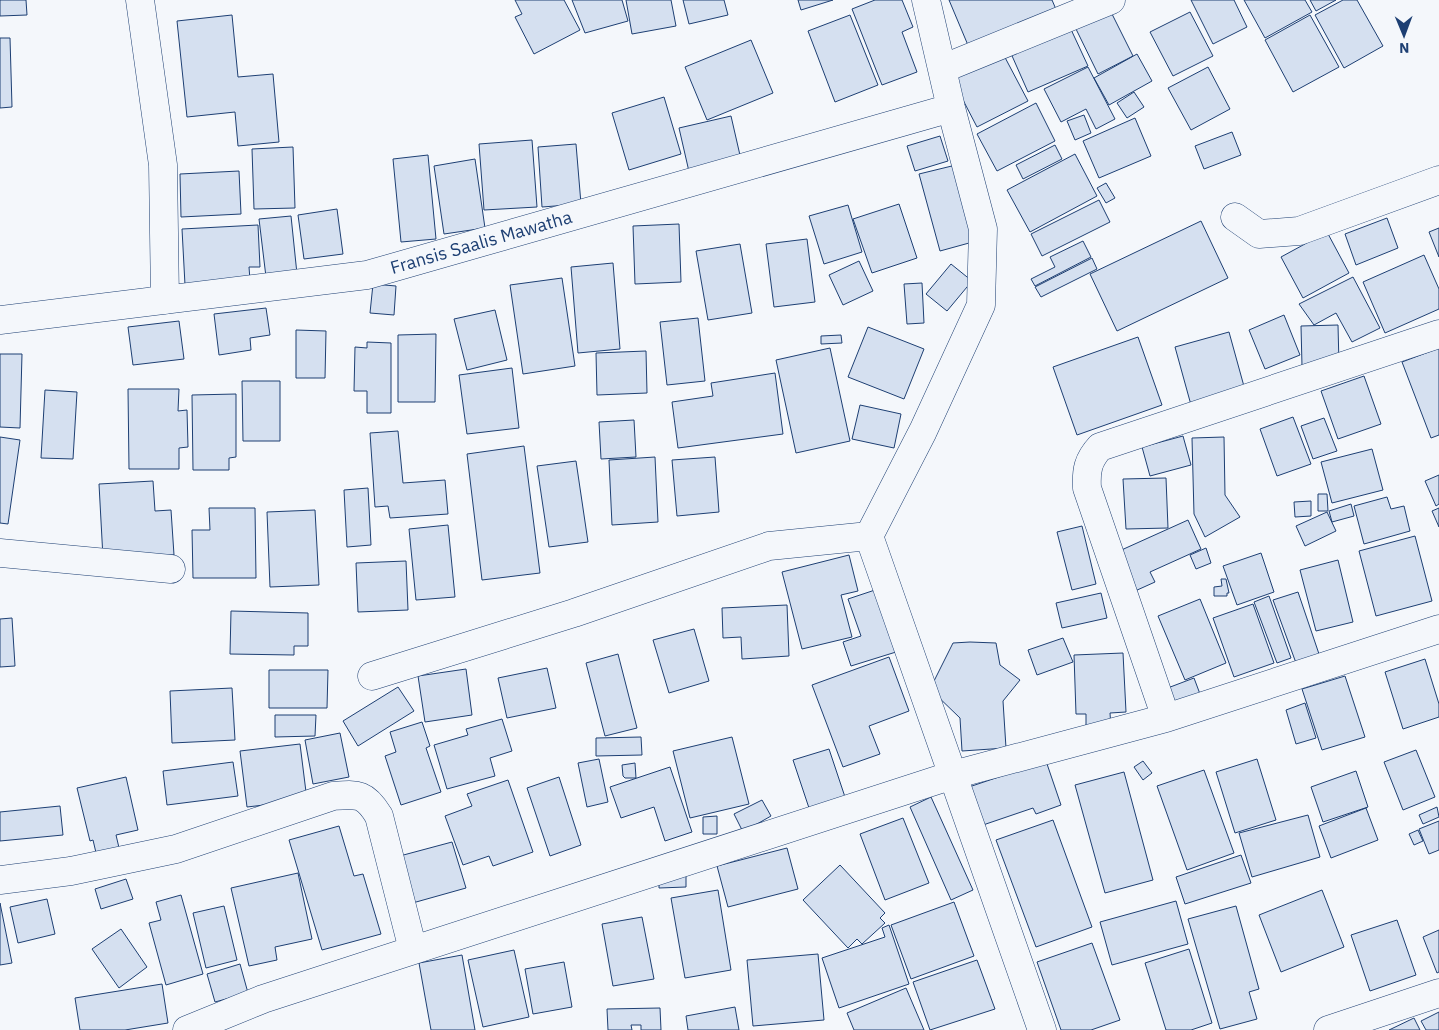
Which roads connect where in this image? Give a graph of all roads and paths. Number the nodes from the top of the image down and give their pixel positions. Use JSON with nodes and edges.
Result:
{"nodes":[{"id":1,"x":140,"y":0,"type":"edge"},
{"id":2,"x":926,"y":0,"type":"edge"},
{"id":3,"x":1111,"y":0,"type":"edge"},
{"id":4,"x":942,"y":69,"type":"junction"},
{"id":5,"x":951,"y":108,"type":"junction"},
{"id":6,"x":1439,"y":180,"type":"edge"},
{"id":7,"x":1235,"y":217,"type":"dead end"},
{"id":8,"x":165,"y":300,"type":"junction"},
{"id":9,"x":0,"y":320,"type":"edge"},
{"id":10,"x":1439,"y":334,"type":"edge"},
{"id":11,"x":869,"y":536,"type":"junction"},
{"id":12,"x":0,"y":553,"type":"edge"},
{"id":13,"x":171,"y":569,"type":"dead end"},
{"id":14,"x":1439,"y":628,"type":"edge"},
{"id":15,"x":372,"y":676,"type":"dead end"},
{"id":16,"x":1166,"y":718,"type":"junction"},
{"id":17,"x":953,"y":775,"type":"junction"},
{"id":18,"x":0,"y":880,"type":"edge"},
{"id":19,"x":413,"y":950,"type":"junction"},
{"id":20,"x":1439,"y":993,"type":"edge"},
{"id":21,"x":187,"y":1030,"type":"edge"},
{"id":22,"x":1042,"y":1030,"type":"edge"},
{"id":23,"x":1328,"y":1030,"type":"edge"}],
"edges":[{"from":1,"to":8,"type":"street"},
{"from":2,"to":4,"type":"street"},
{"from":3,"to":4,"type":"street"},
{"from":4,"to":5,"type":"street"},
{"from":5,"to":8,"type":"street","name":"Fransis Saalis Mawatha"},
{"from":5,"to":11,"type":"street"},
{"from":6,"to":7,"type":"street"},
{"from":8,"to":9,"type":"street","name":"Fransis Saalis Mawatha"},
{"from":10,"to":16,"type":"street"},
{"from":11,"to":15,"type":"street"},
{"from":11,"to":17,"type":"street"},
{"from":12,"to":13,"type":"street"},
{"from":14,"to":16,"type":"street"},
{"from":16,"to":17,"type":"street"},
{"from":17,"to":19,"type":"street"},
{"from":17,"to":22,"type":"street"},
{"from":18,"to":19,"type":"street"},
{"from":19,"to":21,"type":"street"},
{"from":20,"to":23,"type":"street"}]}
